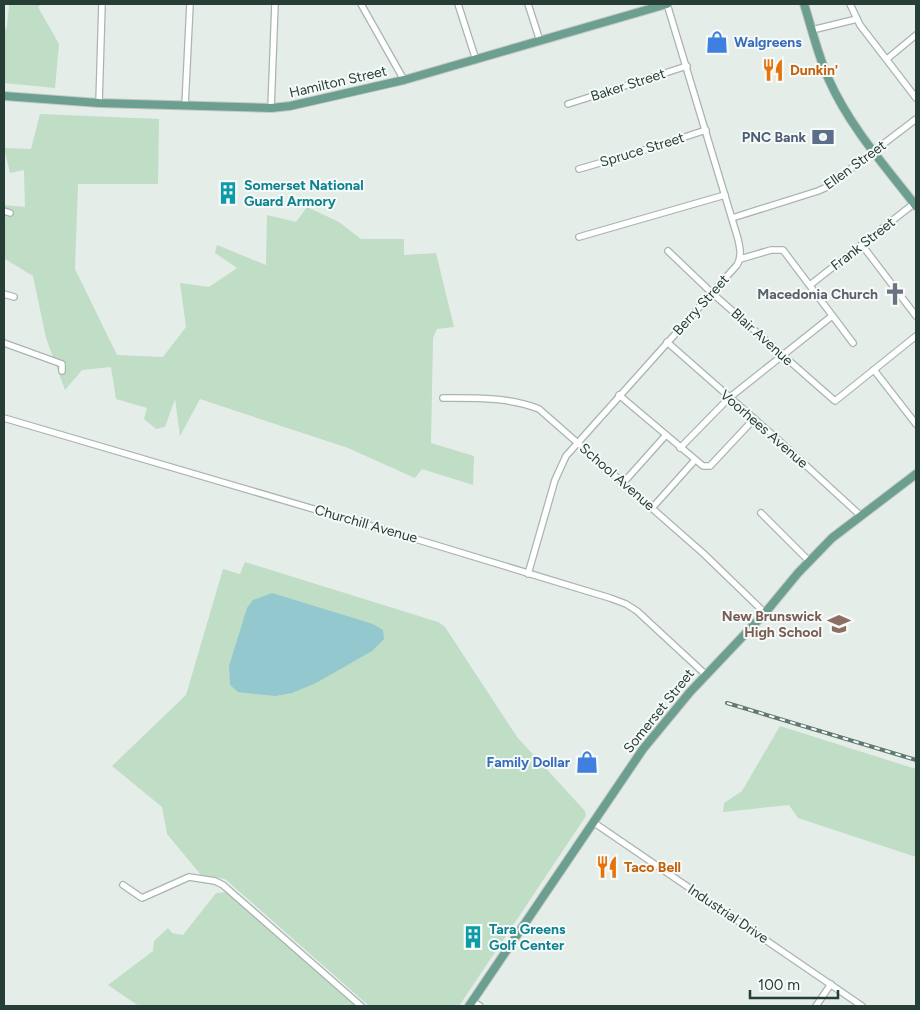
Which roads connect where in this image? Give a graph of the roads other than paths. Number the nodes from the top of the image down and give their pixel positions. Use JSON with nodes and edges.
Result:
{"nodes":[{"id":1,"x":102,"y":4,"type":"edge"},
{"id":2,"x":190,"y":4,"type":"edge"},
{"id":3,"x":275,"y":4,"type":"edge"},
{"id":4,"x":361,"y":4,"type":"edge"},
{"id":5,"x":458,"y":4,"type":"edge"},
{"id":6,"x":528,"y":4,"type":"edge"},
{"id":7,"x":667,"y":4,"type":"edge"},
{"id":8,"x":804,"y":4,"type":"edge"},
{"id":9,"x":850,"y":4,"type":"edge"},
{"id":10,"x":857,"y":19,"type":"junction"},
{"id":11,"x":812,"y":30,"type":"junction"},
{"id":12,"x":916,"y":35,"type":"edge"},
{"id":13,"x":540,"y":41,"type":"junction"},
{"id":14,"x":886,"y":59,"type":"junction"},
{"id":15,"x":476,"y":60,"type":"junction"},
{"id":16,"x":687,"y":66,"type":"junction"},
{"id":17,"x":404,"y":80,"type":"junction"},
{"id":18,"x":4,"y":96,"type":"edge"},
{"id":19,"x":916,"y":98,"type":"edge"},
{"id":20,"x":99,"y":103,"type":"junction"},
{"id":21,"x":568,"y":104,"type":"dead end"},
{"id":22,"x":185,"y":106,"type":"junction"},
{"id":23,"x":271,"y":108,"type":"junction"},
{"id":24,"x":916,"y":119,"type":"edge"},
{"id":25,"x":706,"y":130,"type":"junction"},
{"id":26,"x":874,"y":152,"type":"junction"},
{"id":27,"x":578,"y":169,"type":"dead end"},
{"id":28,"x":725,"y":195,"type":"junction"},
{"id":29,"x":916,"y":204,"type":"edge"},
{"id":30,"x":732,"y":218,"type":"junction"},
{"id":31,"x":578,"y":237,"type":"dead end"},
{"id":32,"x":862,"y":245,"type":"junction"},
{"id":33,"x":668,"y":251,"type":"dead end"},
{"id":34,"x":740,"y":259,"type":"junction"},
{"id":35,"x":810,"y":285,"type":"junction"},
{"id":36,"x":712,"y":293,"type":"junction"},
{"id":37,"x":4,"y":294,"type":"edge"},
{"id":38,"x":14,"y":297,"type":"dead end"},
{"id":39,"x":832,"y":316,"type":"junction"},
{"id":40,"x":916,"y":316,"type":"edge"},
{"id":41,"x":916,"y":336,"type":"edge"},
{"id":42,"x":667,"y":342,"type":"junction"},
{"id":43,"x":4,"y":343,"type":"edge"},
{"id":44,"x":853,"y":343,"type":"dead end"},
{"id":45,"x":783,"y":356,"type":"junction"},
{"id":46,"x":874,"y":370,"type":"junction"},
{"id":47,"x":62,"y":371,"type":"dead end"},
{"id":48,"x":619,"y":395,"type":"junction"},
{"id":49,"x":443,"y":398,"type":"dead end"},
{"id":50,"x":729,"y":398,"type":"junction"},
{"id":51,"x":4,"y":418,"type":"edge"},
{"id":52,"x":754,"y":419,"type":"junction"},
{"id":53,"x":916,"y":424,"type":"edge"},
{"id":54,"x":666,"y":436,"type":"junction"},
{"id":55,"x":578,"y":442,"type":"junction"},
{"id":56,"x":680,"y":448,"type":"junction"},
{"id":57,"x":695,"y":460,"type":"junction"},
{"id":58,"x":916,"y":474,"type":"edge"},
{"id":59,"x":624,"y":482,"type":"junction"},
{"id":60,"x":653,"y":507,"type":"junction"},
{"id":61,"x":760,"y":513,"type":"dead end"},
{"id":62,"x":861,"y":516,"type":"junction"},
{"id":63,"x":808,"y":562,"type":"junction"},
{"id":64,"x":528,"y":574,"type":"junction"},
{"id":65,"x":765,"y":613,"type":"junction"},
{"id":66,"x":705,"y":674,"type":"junction"},
{"id":67,"x":593,"y":822,"type":"junction"},
{"id":68,"x":123,"y":885,"type":"dead end"},
{"id":69,"x":831,"y":984,"type":"junction"},
{"id":70,"x":474,"y":1005,"type":"edge"},
{"id":71,"x":360,"y":1006,"type":"edge"},
{"id":72,"x":816,"y":1006,"type":"edge"},
{"id":73,"x":862,"y":1006,"type":"edge"}],
"edges":[{"from":1,"to":20,"type":"street"},
{"from":2,"to":22,"type":"street"},
{"from":3,"to":23,"type":"street"},
{"from":4,"to":17,"type":"street"},
{"from":5,"to":15,"type":"street"},
{"from":6,"to":13,"type":"street"},
{"from":7,"to":13,"type":"main road","name":"Hamilton Street"},
{"from":7,"to":16,"type":"street"},
{"from":8,"to":11,"type":"main road"},
{"from":9,"to":10,"type":"street"},
{"from":10,"to":11,"type":"street"},
{"from":10,"to":14,"type":"street"},
{"from":11,"to":26,"type":"main road"},
{"from":12,"to":14,"type":"street"},
{"from":13,"to":15,"type":"main road","name":"Hamilton Street"},
{"from":14,"to":19,"type":"street"},
{"from":15,"to":17,"type":"main road","name":"Hamilton Street"},
{"from":16,"to":21,"type":"street","name":"Baker Street"},
{"from":16,"to":25,"type":"street"},
{"from":17,"to":23,"type":"main road","name":"Hamilton Street"},
{"from":18,"to":20,"type":"main road","name":"Hamilton Street"},
{"from":20,"to":22,"type":"main road","name":"Hamilton Street"},
{"from":22,"to":23,"type":"main road","name":"Hamilton Street"},
{"from":24,"to":26,"type":"street","name":"Ellen Street"},
{"from":25,"to":27,"type":"street","name":"Spruce Street"},
{"from":25,"to":28,"type":"street"},
{"from":26,"to":29,"type":"main road"},
{"from":26,"to":30,"type":"street","name":"Ellen Street"},
{"from":28,"to":30,"type":"street"},
{"from":28,"to":31,"type":"street"},
{"from":29,"to":32,"type":"street","name":"Frank Street"},
{"from":30,"to":34,"type":"street"},
{"from":32,"to":35,"type":"street","name":"Frank Street"},
{"from":32,"to":40,"type":"street"},
{"from":33,"to":36,"type":"street","name":"Blair Avenue"},
{"from":34,"to":35,"type":"street"},
{"from":34,"to":36,"type":"street","name":"Berry Street"},
{"from":35,"to":39,"type":"street"},
{"from":36,"to":42,"type":"street","name":"Berry Street"},
{"from":36,"to":45,"type":"street","name":"Blair Avenue"},
{"from":37,"to":38,"type":"street"},
{"from":39,"to":44,"type":"street"},
{"from":39,"to":45,"type":"street"},
{"from":41,"to":46,"type":"street"},
{"from":42,"to":48,"type":"street","name":"Berry Street"},
{"from":42,"to":50,"type":"street","name":"Voorhees Avenue"},
{"from":43,"to":47,"type":"street"},
{"from":45,"to":46,"type":"street","name":"Blair Avenue"},
{"from":45,"to":50,"type":"street"},
{"from":46,"to":53,"type":"street"},
{"from":48,"to":54,"type":"street"},
{"from":48,"to":55,"type":"street","name":"Berry Street"},
{"from":49,"to":55,"type":"street","name":"School Avenue"},
{"from":50,"to":52,"type":"street","name":"Voorhees Avenue"},
{"from":50,"to":56,"type":"street"},
{"from":51,"to":64,"type":"street","name":"Churchill Avenue"},
{"from":52,"to":57,"type":"street"},
{"from":52,"to":62,"type":"street","name":"Voorhees Avenue"},
{"from":54,"to":56,"type":"street"},
{"from":54,"to":59,"type":"street"},
{"from":55,"to":59,"type":"street","name":"School Avenue"},
{"from":55,"to":64,"type":"street","name":"Berry Street"},
{"from":56,"to":57,"type":"street"},
{"from":57,"to":60,"type":"street"},
{"from":58,"to":62,"type":"main road","name":"Somerset Street"},
{"from":59,"to":60,"type":"street","name":"School Avenue"},
{"from":60,"to":65,"type":"street","name":"School Avenue"},
{"from":61,"to":63,"type":"street"},
{"from":62,"to":63,"type":"main road","name":"Somerset Street"},
{"from":63,"to":65,"type":"main road","name":"Somerset Street"},
{"from":64,"to":66,"type":"street","name":"Churchill Avenue"},
{"from":65,"to":66,"type":"main road","name":"Somerset Street"},
{"from":66,"to":67,"type":"main road","name":"Somerset Street"},
{"from":67,"to":69,"type":"street","name":"Industrial Drive"},
{"from":67,"to":70,"type":"main road","name":"Somerset Street"},
{"from":68,"to":71,"type":"street"},
{"from":69,"to":72,"type":"street"},
{"from":69,"to":73,"type":"street","name":"Industrial Drive"}]}
